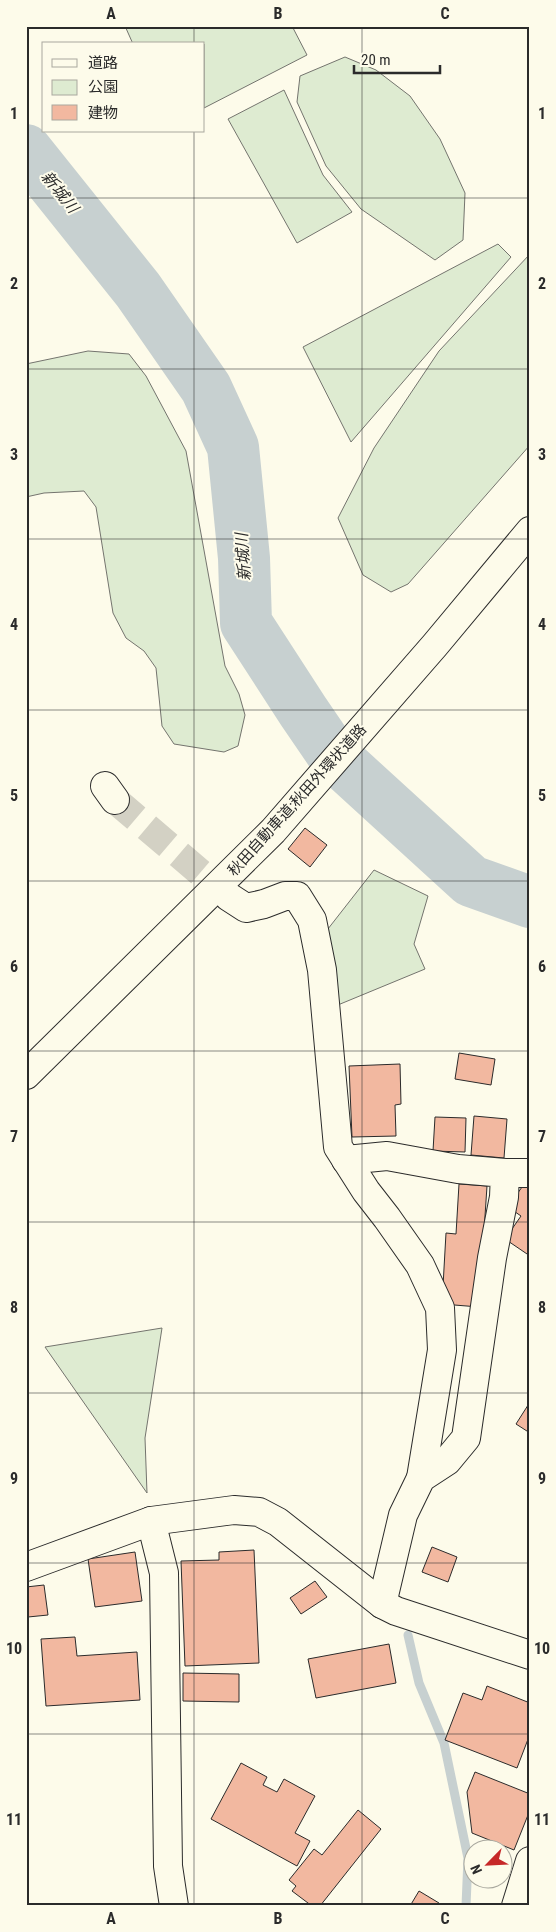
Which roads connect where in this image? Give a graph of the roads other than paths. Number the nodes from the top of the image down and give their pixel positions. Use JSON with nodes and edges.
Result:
{"nodes":[{"id":1,"x":530,"y":531,"type":"edge"},
{"id":2,"x":229,"y":897,"type":"tunnel mouth"},
{"id":3,"x":26,"y":1075,"type":"edge"},
{"id":4,"x":346,"y":1160,"type":"junction"},
{"id":5,"x":518,"y":1173,"type":"edge"},
{"id":6,"x":421,"y":1478,"type":"junction"},
{"id":7,"x":151,"y":1521,"type":"junction"},
{"id":8,"x":26,"y":1567,"type":"edge"},
{"id":9,"x":382,"y":1604,"type":"junction"},
{"id":10,"x":530,"y":1655,"type":"edge"},
{"id":11,"x":530,"y":1861,"type":"edge"},
{"id":12,"x":174,"y":1906,"type":"edge"},
{"id":13,"x":516,"y":1906,"type":"edge"}],
"edges":[{"from":1,"to":3,"type":"main road","name":"秋田自動車道;秋田外環状道路"},
{"from":2,"to":4,"type":"main road"},
{"from":4,"to":5,"type":"main road"},
{"from":4,"to":6,"type":"main road"},
{"from":5,"to":6,"type":"main road"},
{"from":6,"to":9,"type":"main road"},
{"from":7,"to":8,"type":"main road"},
{"from":7,"to":9,"type":"main road"},
{"from":7,"to":12,"type":"main road"},
{"from":9,"to":10,"type":"main road"},
{"from":11,"to":13,"type":"main road"}]}
